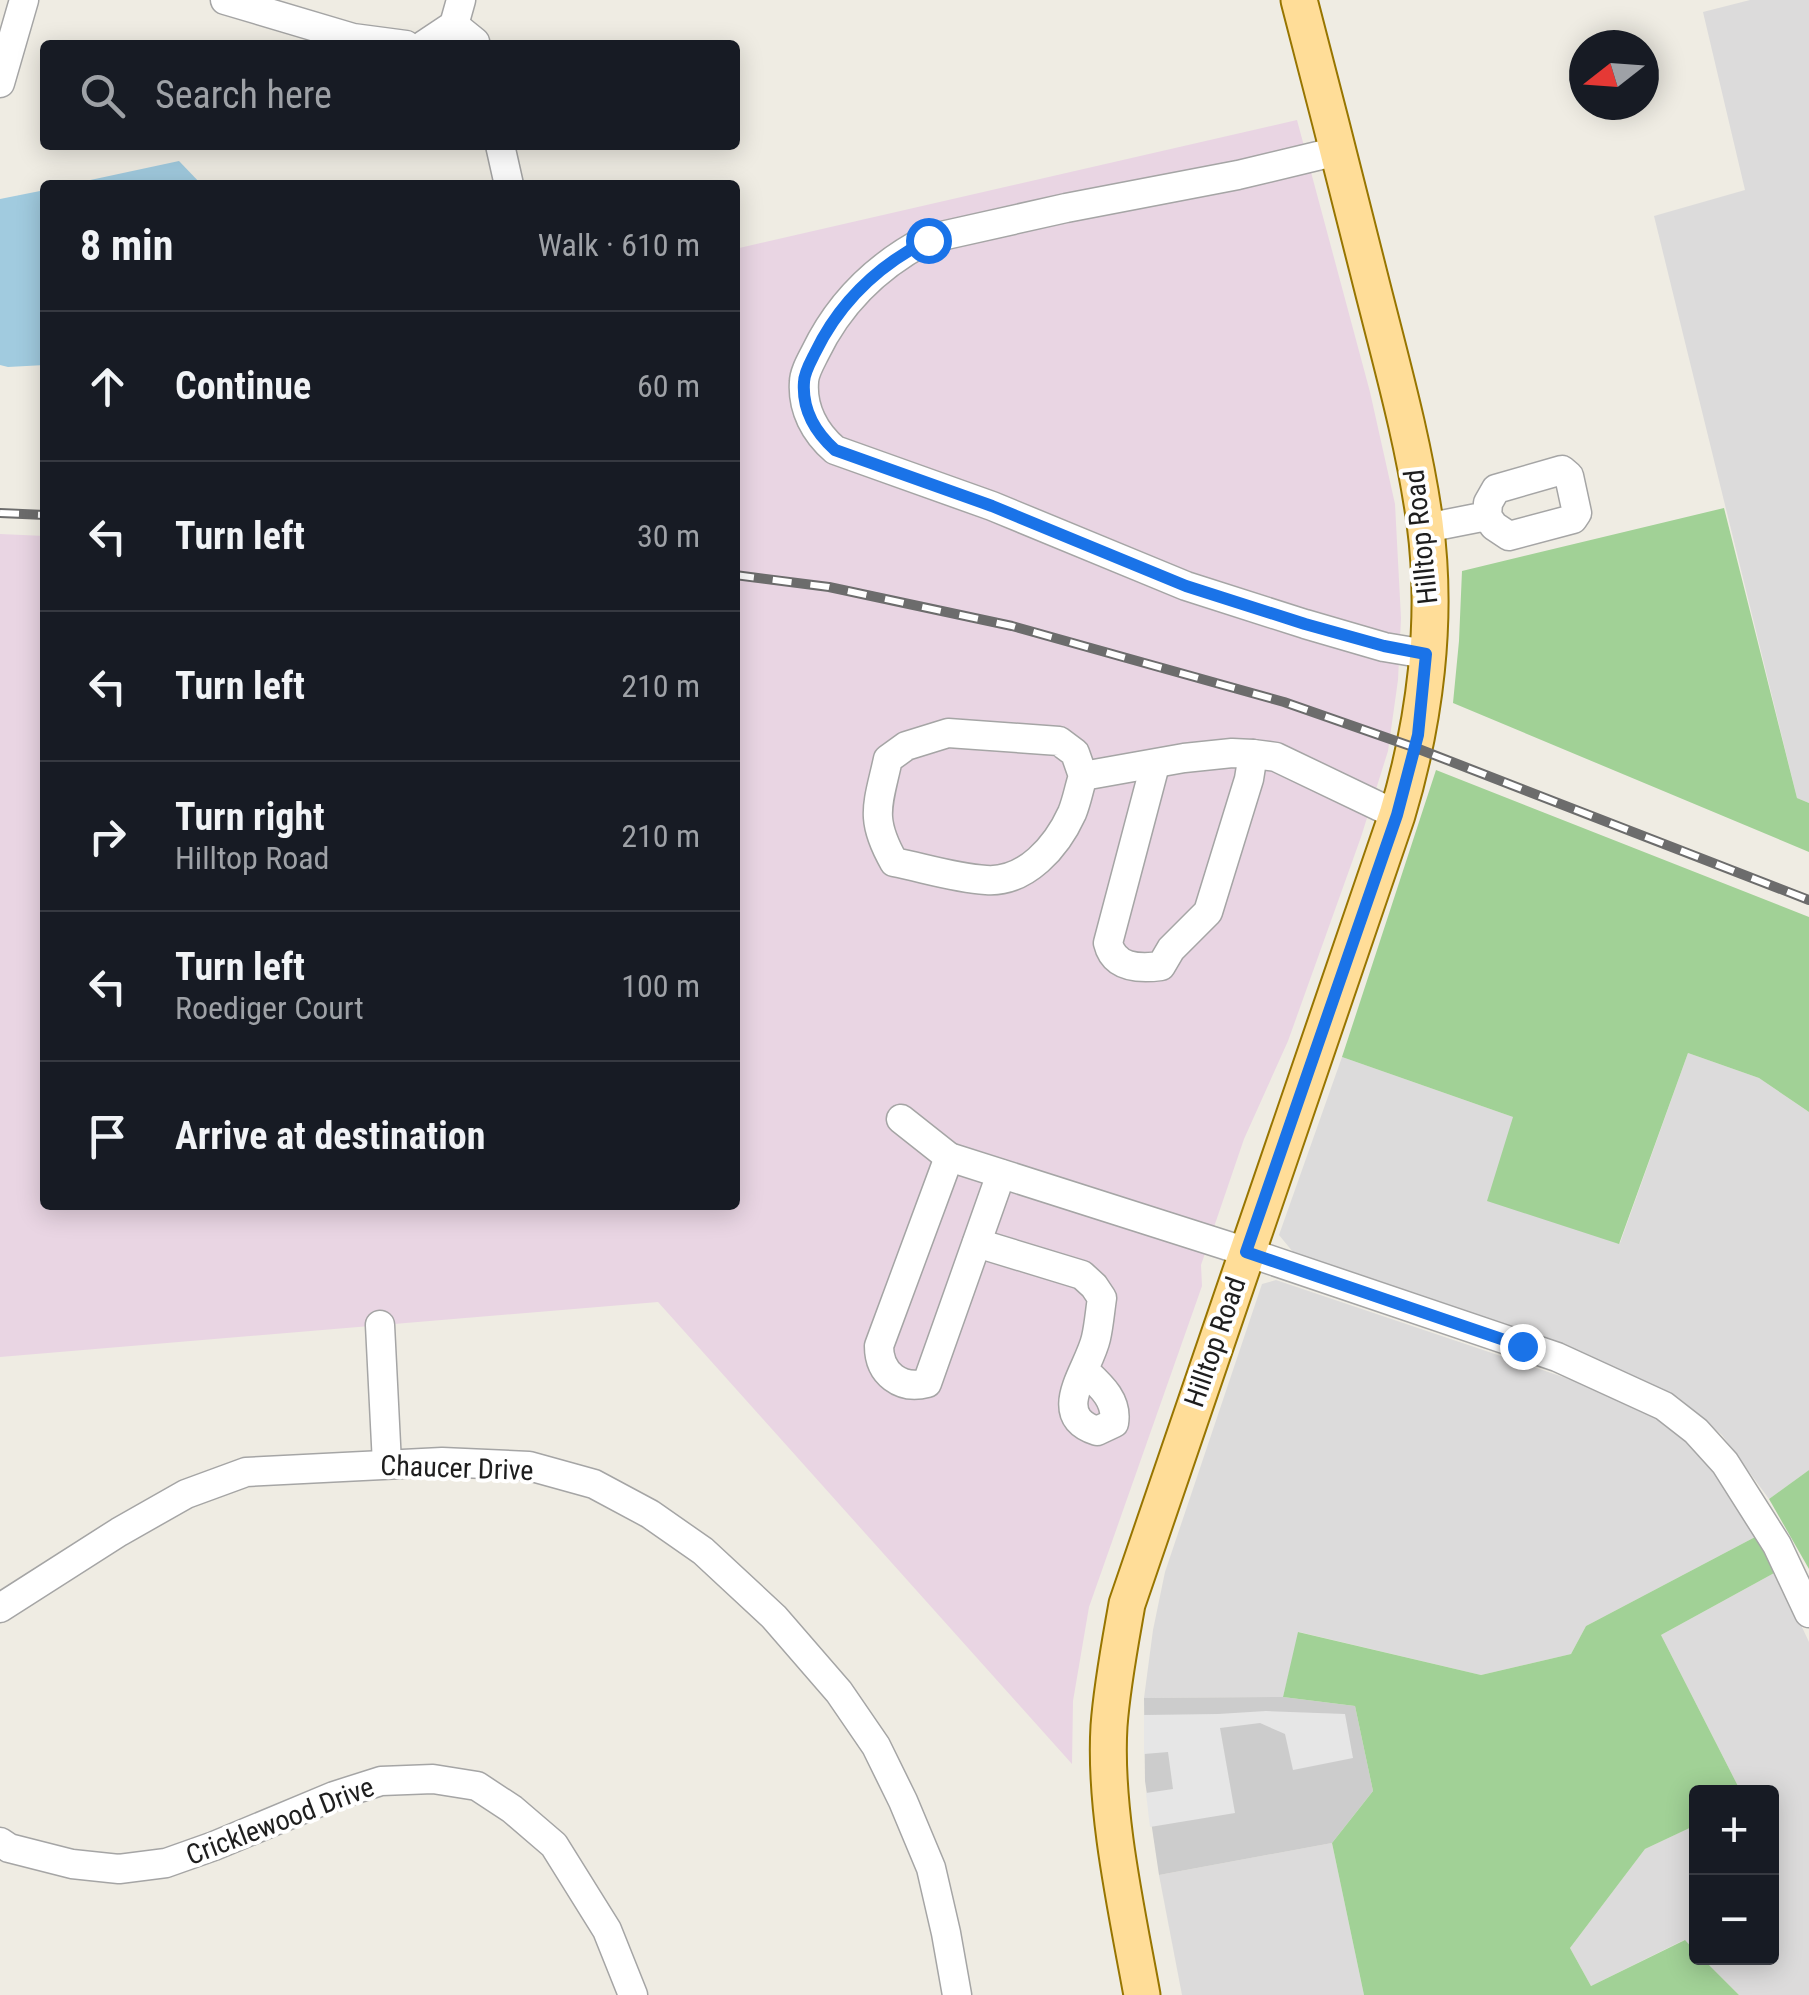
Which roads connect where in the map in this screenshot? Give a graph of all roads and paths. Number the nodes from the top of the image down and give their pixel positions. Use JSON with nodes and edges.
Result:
{"nodes":[{"id":1,"x":24,"y":0,"type":"edge"},
{"id":2,"x":225,"y":0,"type":"edge"},
{"id":3,"x":1299,"y":0,"type":"edge"},
{"id":4,"x":458,"y":12,"type":"edge"},
{"id":5,"x":368,"y":40,"type":"edge"},
{"id":6,"x":429,"y":40,"type":"edge"},
{"id":7,"x":474,"y":40,"type":"edge"},
{"id":8,"x":0,"y":83,"type":"edge"},
{"id":9,"x":501,"y":150,"type":"edge"},
{"id":10,"x":1338,"y":151,"type":"junction"},
{"id":11,"x":508,"y":180,"type":"edge"},
{"id":12,"x":1486,"y":516,"type":"junction"},
{"id":13,"x":1426,"y":528,"type":"junction"},
{"id":14,"x":1426,"y":654,"type":"junction"},
{"id":15,"x":1253,"y":754,"type":"junction"},
{"id":16,"x":1155,"y":765,"type":"junction"},
{"id":17,"x":1083,"y":776,"type":"junction"},
{"id":18,"x":1397,"y":815,"type":"junction"},
{"id":19,"x":902,"y":1119,"type":"dead end"},
{"id":20,"x":949,"y":1157,"type":"junction"},
{"id":21,"x":1001,"y":1174,"type":"junction"},
{"id":22,"x":976,"y":1243,"type":"junction"},
{"id":23,"x":1246,"y":1252,"type":"junction"},
{"id":24,"x":380,"y":1325,"type":"dead end"},
{"id":25,"x":1084,"y":1370,"type":"dead end"},
{"id":26,"x":387,"y":1464,"type":"junction"},
{"id":27,"x":0,"y":1608,"type":"edge"},
{"id":28,"x":1809,"y":1612,"type":"edge"},
{"id":29,"x":0,"y":1842,"type":"edge"},
{"id":30,"x":632,"y":1995,"type":"edge"},
{"id":31,"x":958,"y":1995,"type":"edge"},
{"id":32,"x":1142,"y":1995,"type":"edge"}],
"edges":[{"from":1,"to":8,"type":"street"},
{"from":2,"to":5,"type":"street"},
{"from":3,"to":10,"type":"main road","name":"Hilltop Road"},
{"from":4,"to":6,"type":"street"},
{"from":4,"to":7,"type":"street"},
{"from":9,"to":11,"type":"street"},
{"from":10,"to":13,"type":"main road","name":"Hilltop Road"},
{"from":10,"to":14,"type":"street"},
{"from":12,"to":12,"type":"street"},
{"from":12,"to":13,"type":"street"},
{"from":13,"to":14,"type":"main road","name":"Hilltop Road"},
{"from":14,"to":18,"type":"main road","name":"Hilltop Road"},
{"from":15,"to":16,"type":"street"},
{"from":15,"to":16,"type":"street"},
{"from":15,"to":18,"type":"street"},
{"from":16,"to":17,"type":"street"},
{"from":17,"to":17,"type":"street"},
{"from":18,"to":23,"type":"main road","name":"Hilltop Road"},
{"from":19,"to":20,"type":"street"},
{"from":20,"to":21,"type":"street"},
{"from":20,"to":22,"type":"street"},
{"from":21,"to":22,"type":"street"},
{"from":21,"to":23,"type":"street"},
{"from":22,"to":25,"type":"street"},
{"from":23,"to":28,"type":"street"},
{"from":23,"to":32,"type":"main road","name":"Hilltop Road"},
{"from":24,"to":26,"type":"street"},
{"from":26,"to":27,"type":"street","name":"Chaucer Drive"},
{"from":26,"to":31,"type":"street","name":"Chaucer Drive"},
{"from":29,"to":30,"type":"street","name":"Cricklewood Drive"}]}
